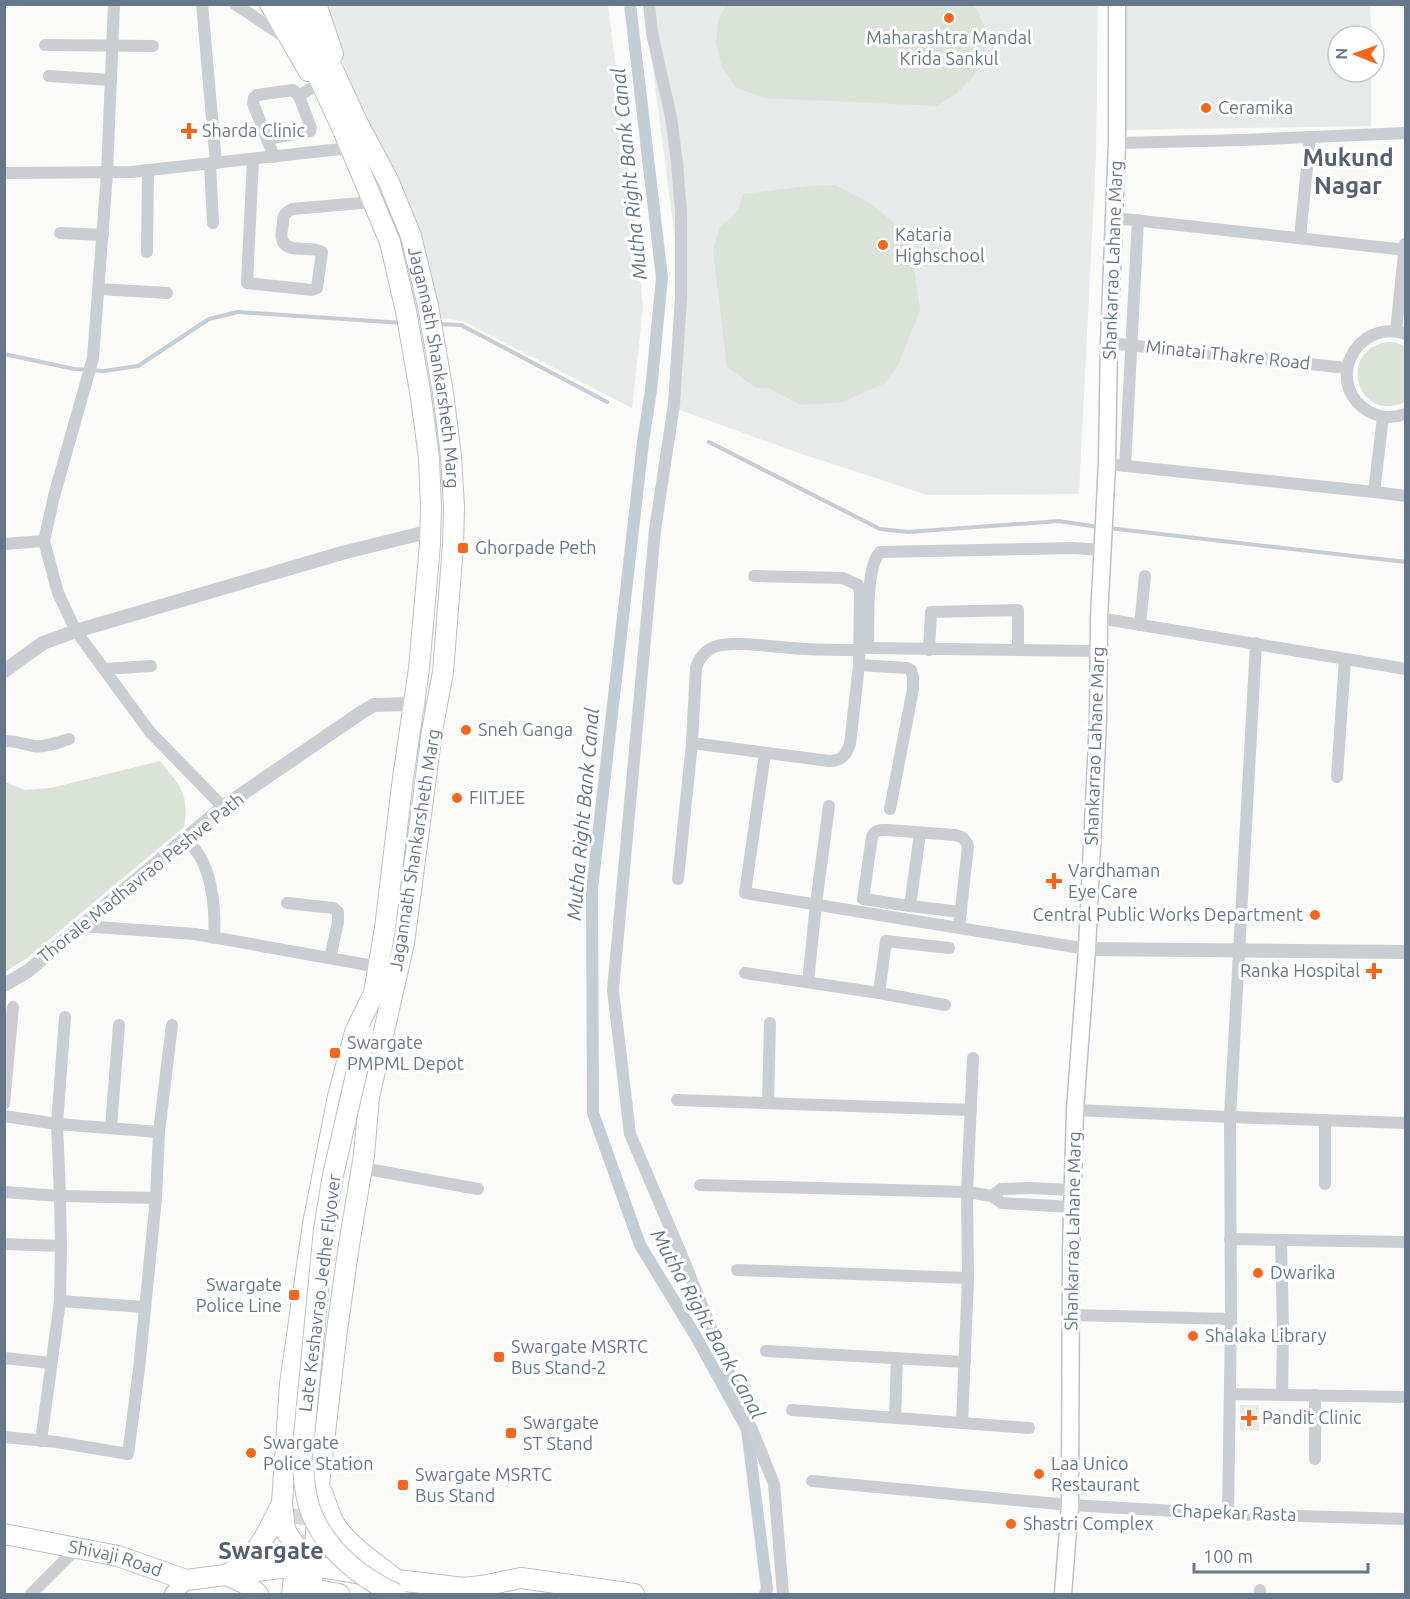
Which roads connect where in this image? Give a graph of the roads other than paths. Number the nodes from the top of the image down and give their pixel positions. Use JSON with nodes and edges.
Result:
{"nodes":[{"id":1,"x":114,"y":4,"type":"edge"},
{"id":2,"x":202,"y":4,"type":"edge"},
{"id":3,"x":235,"y":4,"type":"edge"},
{"id":4,"x":269,"y":4,"type":"edge"},
{"id":5,"x":285,"y":4,"type":"edge"},
{"id":6,"x":649,"y":4,"type":"edge"},
{"id":7,"x":1117,"y":4,"type":"edge"},
{"id":8,"x":303,"y":19,"type":"edge"},
{"id":9,"x":45,"y":45,"type":"dead end"},
{"id":10,"x":153,"y":45,"type":"dead end"},
{"id":11,"x":113,"y":46,"type":"junction"},
{"id":12,"x":49,"y":76,"type":"dead end"},
{"id":13,"x":111,"y":81,"type":"junction"},
{"id":14,"x":316,"y":85,"type":"junction"},
{"id":15,"x":299,"y":96,"type":"junction"},
{"id":16,"x":350,"y":133,"type":"junction"},
{"id":17,"x":1406,"y":133,"type":"edge"},
{"id":18,"x":1310,"y":136,"type":"junction"},
{"id":19,"x":267,"y":139,"type":"junction"},
{"id":20,"x":1118,"y":142,"type":"junction"},
{"id":21,"x":274,"y":157,"type":"junction"},
{"id":22,"x":252,"y":159,"type":"junction"},
{"id":23,"x":213,"y":163,"type":"junction"},
{"id":24,"x":148,"y":170,"type":"junction"},
{"id":25,"x":4,"y":173,"type":"edge"},
{"id":26,"x":107,"y":173,"type":"junction"},
{"id":27,"x":373,"y":202,"type":"junction"},
{"id":28,"x":1115,"y":218,"type":"junction"},
{"id":29,"x":1138,"y":220,"type":"junction"},
{"id":30,"x":213,"y":223,"type":"dead end"},
{"id":31,"x":60,"y":232,"type":"dead end"},
{"id":32,"x":103,"y":235,"type":"junction"},
{"id":33,"x":1300,"y":238,"type":"junction"},
{"id":34,"x":1405,"y":247,"type":"edge"},
{"id":35,"x":147,"y":252,"type":"dead end"},
{"id":36,"x":99,"y":290,"type":"junction"},
{"id":37,"x":167,"y":292,"type":"dead end"},
{"id":38,"x":1401,"y":333,"type":"edge"},
{"id":39,"x":1109,"y":343,"type":"junction"},
{"id":40,"x":1131,"y":345,"type":"junction"},
{"id":41,"x":1347,"y":368,"type":"junction"},
{"id":42,"x":1406,"y":414,"type":"edge"},
{"id":43,"x":1383,"y":417,"type":"junction"},
{"id":44,"x":1107,"y":464,"type":"junction"},
{"id":45,"x":1125,"y":466,"type":"junction"},
{"id":46,"x":1374,"y":492,"type":"junction"},
{"id":47,"x":1406,"y":496,"type":"edge"},
{"id":48,"x":431,"y":531,"type":"junction"},
{"id":49,"x":44,"y":541,"type":"junction"},
{"id":50,"x":4,"y":544,"type":"edge"},
{"id":51,"x":1102,"y":550,"type":"junction"},
{"id":52,"x":754,"y":576,"type":"dead end"},
{"id":53,"x":1145,"y":576,"type":"dead end"},
{"id":54,"x":1099,"y":618,"type":"junction"},
{"id":55,"x":1140,"y":625,"type":"junction"},
{"id":56,"x":75,"y":631,"type":"junction"},
{"id":57,"x":1256,"y":644,"type":"junction"},
{"id":58,"x":859,"y":650,"type":"junction"},
{"id":59,"x":929,"y":650,"type":"junction"},
{"id":60,"x":1018,"y":650,"type":"junction"},
{"id":61,"x":1099,"y":651,"type":"junction"},
{"id":62,"x":1345,"y":659,"type":"junction"},
{"id":63,"x":859,"y":665,"type":"junction"},
{"id":64,"x":6,"y":666,"type":"edge"},
{"id":65,"x":151,"y":666,"type":"dead end"},
{"id":66,"x":104,"y":669,"type":"junction"},
{"id":67,"x":1406,"y":669,"type":"edge"},
{"id":68,"x":414,"y":704,"type":"junction"},
{"id":69,"x":437,"y":707,"type":"junction"},
{"id":70,"x":69,"y":739,"type":"dead end"},
{"id":71,"x":4,"y":741,"type":"edge"},
{"id":72,"x":692,"y":743,"type":"junction"},
{"id":73,"x":765,"y":753,"type":"junction"},
{"id":74,"x":1337,"y":777,"type":"dead end"},
{"id":75,"x":830,"y":806,"type":"dead end"},
{"id":76,"x":223,"y":807,"type":"junction"},
{"id":77,"x":890,"y":809,"type":"dead end"},
{"id":78,"x":920,"y":833,"type":"junction"},
{"id":79,"x":184,"y":839,"type":"junction"},
{"id":80,"x":678,"y":879,"type":"dead end"},
{"id":81,"x":287,"y":903,"type":"dead end"},
{"id":82,"x":816,"y":904,"type":"junction"},
{"id":83,"x":910,"y":906,"type":"junction"},
{"id":84,"x":960,"y":912,"type":"junction"},
{"id":85,"x":82,"y":926,"type":"junction"},
{"id":86,"x":959,"y":927,"type":"junction"},
{"id":87,"x":214,"y":938,"type":"junction"},
{"id":88,"x":949,"y":948,"type":"dead end"},
{"id":89,"x":1087,"y":949,"type":"junction"},
{"id":90,"x":1239,"y":950,"type":"junction"},
{"id":91,"x":1406,"y":952,"type":"edge"},
{"id":92,"x":330,"y":958,"type":"junction"},
{"id":93,"x":379,"y":967,"type":"junction"},
{"id":94,"x":745,"y":973,"type":"dead end"},
{"id":95,"x":808,"y":982,"type":"junction"},
{"id":96,"x":4,"y":985,"type":"edge"},
{"id":97,"x":374,"y":993,"type":"junction"},
{"id":98,"x":879,"y":993,"type":"junction"},
{"id":99,"x":945,"y":1005,"type":"dead end"},
{"id":100,"x":13,"y":1007,"type":"dead end"},
{"id":101,"x":65,"y":1017,"type":"dead end"},
{"id":102,"x":770,"y":1023,"type":"dead end"},
{"id":103,"x":119,"y":1025,"type":"dead end"},
{"id":104,"x":172,"y":1025,"type":"dead end"},
{"id":105,"x":973,"y":1058,"type":"dead end"},
{"id":106,"x":369,"y":1097,"type":"junction"},
{"id":107,"x":677,"y":1100,"type":"dead end"},
{"id":108,"x":768,"y":1103,"type":"junction"},
{"id":109,"x":4,"y":1104,"type":"edge"},
{"id":110,"x":970,"y":1110,"type":"junction"},
{"id":111,"x":1075,"y":1110,"type":"junction"},
{"id":112,"x":4,"y":1116,"type":"edge"},
{"id":113,"x":1230,"y":1117,"type":"junction"},
{"id":114,"x":1325,"y":1120,"type":"junction"},
{"id":115,"x":1406,"y":1123,"type":"edge"},
{"id":116,"x":57,"y":1124,"type":"junction"},
{"id":117,"x":111,"y":1127,"type":"junction"},
{"id":118,"x":159,"y":1132,"type":"junction"},
{"id":119,"x":362,"y":1168,"type":"junction"},
{"id":120,"x":1325,"y":1184,"type":"dead end"},
{"id":121,"x":700,"y":1185,"type":"dead end"},
{"id":122,"x":478,"y":1189,"type":"dead end"},
{"id":123,"x":1072,"y":1190,"type":"junction"},
{"id":124,"x":4,"y":1192,"type":"edge"},
{"id":125,"x":967,"y":1192,"type":"junction"},
{"id":126,"x":60,"y":1196,"type":"junction"},
{"id":127,"x":992,"y":1196,"type":"junction"},
{"id":128,"x":156,"y":1198,"type":"junction"},
{"id":129,"x":1072,"y":1207,"type":"junction"},
{"id":130,"x":1230,"y":1239,"type":"junction"},
{"id":131,"x":1281,"y":1240,"type":"junction"},
{"id":132,"x":1406,"y":1242,"type":"edge"},
{"id":133,"x":4,"y":1244,"type":"edge"},
{"id":134,"x":61,"y":1245,"type":"junction"},
{"id":135,"x":737,"y":1270,"type":"dead end"},
{"id":136,"x":968,"y":1278,"type":"junction"},
{"id":137,"x":60,"y":1300,"type":"junction"},
{"id":138,"x":144,"y":1307,"type":"junction"},
{"id":139,"x":1071,"y":1315,"type":"junction"},
{"id":140,"x":1231,"y":1320,"type":"junction"},
{"id":141,"x":766,"y":1351,"type":"dead end"},
{"id":142,"x":4,"y":1358,"type":"edge"},
{"id":143,"x":897,"y":1358,"type":"junction"},
{"id":144,"x":965,"y":1362,"type":"junction"},
{"id":145,"x":51,"y":1363,"type":"junction"},
{"id":146,"x":1230,"y":1394,"type":"junction"},
{"id":147,"x":1282,"y":1394,"type":"junction"},
{"id":148,"x":1315,"y":1395,"type":"junction"},
{"id":149,"x":1406,"y":1397,"type":"edge"},
{"id":150,"x":792,"y":1410,"type":"dead end"},
{"id":151,"x":895,"y":1418,"type":"junction"},
{"id":152,"x":962,"y":1423,"type":"junction"},
{"id":153,"x":1029,"y":1428,"type":"dead end"},
{"id":154,"x":4,"y":1437,"type":"edge"},
{"id":155,"x":41,"y":1441,"type":"junction"},
{"id":156,"x":1316,"y":1459,"type":"dead end"},
{"id":157,"x":812,"y":1481,"type":"dead end"},
{"id":158,"x":319,"y":1484,"type":"junction"},
{"id":159,"x":1070,"y":1505,"type":"junction"},
{"id":160,"x":291,"y":1506,"type":"junction"},
{"id":161,"x":1228,"y":1514,"type":"junction"},
{"id":162,"x":1406,"y":1519,"type":"edge"},
{"id":163,"x":4,"y":1534,"type":"edge"},
{"id":164,"x":77,"y":1548,"type":"junction"},
{"id":165,"x":305,"y":1566,"type":"junction"},
{"id":166,"x":226,"y":1575,"type":"junction"},
{"id":167,"x":482,"y":1586,"type":"junction"},
{"id":168,"x":179,"y":1587,"type":"edge"},
{"id":169,"x":396,"y":1587,"type":"edge"},
{"id":170,"x":302,"y":1591,"type":"edge"},
{"id":171,"x":31,"y":1594,"type":"edge"},
{"id":172,"x":258,"y":1594,"type":"edge"},
{"id":173,"x":339,"y":1594,"type":"edge"},
{"id":174,"x":513,"y":1594,"type":"edge"},
{"id":175,"x":634,"y":1594,"type":"edge"},
{"id":176,"x":783,"y":1594,"type":"edge"},
{"id":177,"x":1063,"y":1594,"type":"edge"}],
"edges":[{"from":1,"to":11,"type":"street"},
{"from":2,"to":23,"type":"street"},
{"from":3,"to":8,"type":"street"},
{"from":4,"to":8,"type":"main road","name":"Jagannath Shankarsheth Marg"},
{"from":5,"to":8,"type":"highway"},
{"from":6,"to":176,"type":"street"},
{"from":7,"to":20,"type":"main road","name":"Shankarrao Lahane Marg"},
{"from":8,"to":14,"type":"main road","name":"Jagannath Shankarsheth Marg"},
{"from":8,"to":16,"type":"highway","name":"Jagannath Shankarsheth Marg"},
{"from":8,"to":16,"type":"main road","name":"Jagannath Shankarsheth Marg"},
{"from":9,"to":11,"type":"street"},
{"from":10,"to":11,"type":"street"},
{"from":11,"to":13,"type":"street"},
{"from":12,"to":13,"type":"street"},
{"from":13,"to":26,"type":"street"},
{"from":14,"to":15,"type":"street"},
{"from":14,"to":16,"type":"main road","name":"Jagannath Shankarsheth Marg"},
{"from":15,"to":19,"type":"street"},
{"from":15,"to":19,"type":"street"},
{"from":16,"to":21,"type":"street"},
{"from":16,"to":27,"type":"highway","name":"Jagannath Shankarsheth Marg"},
{"from":16,"to":69,"type":"highway","name":"Jagannath Shankarsheth Marg"},
{"from":17,"to":18,"type":"street"},
{"from":18,"to":20,"type":"street"},
{"from":18,"to":33,"type":"street"},
{"from":19,"to":21,"type":"street"},
{"from":20,"to":28,"type":"main road","name":"Shankarrao Lahane Marg"},
{"from":21,"to":22,"type":"street"},
{"from":22,"to":23,"type":"street"},
{"from":22,"to":27,"type":"street"},
{"from":23,"to":24,"type":"street"},
{"from":23,"to":30,"type":"street"},
{"from":24,"to":26,"type":"street"},
{"from":24,"to":35,"type":"street"},
{"from":25,"to":26,"type":"street"},
{"from":26,"to":32,"type":"street"},
{"from":27,"to":48,"type":"highway","name":"Jagannath Shankarsheth Marg"},
{"from":28,"to":29,"type":"street"},
{"from":28,"to":39,"type":"main road","name":"Shankarrao Lahane Marg"},
{"from":29,"to":33,"type":"street"},
{"from":29,"to":40,"type":"street"},
{"from":31,"to":32,"type":"street"},
{"from":32,"to":36,"type":"street"},
{"from":33,"to":34,"type":"street"},
{"from":34,"to":38,"type":"street"},
{"from":36,"to":37,"type":"street"},
{"from":36,"to":49,"type":"street"},
{"from":38,"to":41,"type":"street"},
{"from":39,"to":40,"type":"street","name":"Minatai Thakre Road"},
{"from":39,"to":44,"type":"main road","name":"Shankarrao Lahane Marg"},
{"from":40,"to":41,"type":"street","name":"Minatai Thakre Road"},
{"from":40,"to":45,"type":"street"},
{"from":41,"to":43,"type":"street"},
{"from":42,"to":43,"type":"street"},
{"from":43,"to":46,"type":"street"},
{"from":44,"to":45,"type":"street"},
{"from":44,"to":51,"type":"main road","name":"Shankarrao Lahane Marg"},
{"from":45,"to":46,"type":"street"},
{"from":46,"to":47,"type":"street"},
{"from":48,"to":56,"type":"street"},
{"from":48,"to":68,"type":"highway","name":"Jagannath Shankarsheth Marg"},
{"from":49,"to":50,"type":"street"},
{"from":49,"to":56,"type":"street"},
{"from":51,"to":54,"type":"main road","name":"Shankarrao Lahane Marg"},
{"from":51,"to":59,"type":"street"},
{"from":52,"to":58,"type":"street"},
{"from":53,"to":55,"type":"street"},
{"from":54,"to":55,"type":"street"},
{"from":54,"to":61,"type":"main road","name":"Shankarrao Lahane Marg"},
{"from":55,"to":57,"type":"street"},
{"from":56,"to":64,"type":"street"},
{"from":56,"to":66,"type":"street"},
{"from":57,"to":62,"type":"street"},
{"from":57,"to":90,"type":"street"},
{"from":58,"to":63,"type":"street"},
{"from":58,"to":72,"type":"street"},
{"from":59,"to":60,"type":"street"},
{"from":59,"to":60,"type":"street"},
{"from":60,"to":61,"type":"street"},
{"from":61,"to":89,"type":"main road","name":"Shankarrao Lahane Marg"},
{"from":62,"to":67,"type":"street"},
{"from":62,"to":74,"type":"street"},
{"from":63,"to":73,"type":"street"},
{"from":63,"to":77,"type":"street"},
{"from":65,"to":66,"type":"street"},
{"from":66,"to":76,"type":"street"},
{"from":68,"to":69,"type":"street","name":"Thorale Madhavrao Peshve Path"},
{"from":68,"to":76,"type":"street","name":"Thorale Madhavrao Peshve Path"},
{"from":68,"to":93,"type":"highway","name":"Jagannath Shankarsheth Marg"},
{"from":69,"to":106,"type":"highway","name":"Jagannath Shankarsheth Marg"},
{"from":70,"to":71,"type":"street"},
{"from":72,"to":73,"type":"street"},
{"from":72,"to":80,"type":"street"},
{"from":73,"to":82,"type":"street"},
{"from":75,"to":82,"type":"street"},
{"from":76,"to":79,"type":"street","name":"Thorale Madhavrao Peshve Path"},
{"from":78,"to":83,"type":"street"},
{"from":78,"to":83,"type":"street"},
{"from":78,"to":84,"type":"street"},
{"from":79,"to":85,"type":"street","name":"Thorale Madhavrao Peshve Path"},
{"from":79,"to":87,"type":"street"},
{"from":81,"to":92,"type":"street"},
{"from":82,"to":86,"type":"street"},
{"from":82,"to":95,"type":"street"},
{"from":83,"to":84,"type":"street"},
{"from":84,"to":86,"type":"street"},
{"from":85,"to":87,"type":"street"},
{"from":85,"to":96,"type":"street","name":"Thorale Madhavrao Peshve Path"},
{"from":86,"to":89,"type":"street"},
{"from":87,"to":92,"type":"street"},
{"from":88,"to":98,"type":"street"},
{"from":89,"to":90,"type":"street"},
{"from":89,"to":111,"type":"main road","name":"Shankarrao Lahane Marg"},
{"from":90,"to":91,"type":"street"},
{"from":90,"to":113,"type":"street"},
{"from":92,"to":93,"type":"street"},
{"from":93,"to":97,"type":"highway","name":"Jagannath Shankarsheth Marg"},
{"from":94,"to":95,"type":"street"},
{"from":95,"to":98,"type":"street"},
{"from":97,"to":160,"type":"highway","name":"Jagannath Shankarsheth Marg"},
{"from":97,"to":169,"type":"highway","name":"Late Keshavrao Jedhe Flyover","bridge":true},
{"from":98,"to":99,"type":"street"},
{"from":100,"to":109,"type":"street"},
{"from":101,"to":116,"type":"street"},
{"from":102,"to":108,"type":"street"},
{"from":103,"to":117,"type":"street"},
{"from":104,"to":118,"type":"street"},
{"from":105,"to":110,"type":"street"},
{"from":106,"to":119,"type":"highway","name":"Jagannath Shankarsheth Marg"},
{"from":106,"to":160,"type":"highway"},
{"from":107,"to":108,"type":"street"},
{"from":108,"to":110,"type":"street"},
{"from":110,"to":125,"type":"street"},
{"from":111,"to":113,"type":"street"},
{"from":111,"to":123,"type":"main road","name":"Shankarrao Lahane Marg"},
{"from":112,"to":116,"type":"street"},
{"from":113,"to":114,"type":"street"},
{"from":113,"to":130,"type":"street"},
{"from":114,"to":115,"type":"street"},
{"from":114,"to":120,"type":"street"},
{"from":116,"to":117,"type":"street"},
{"from":116,"to":126,"type":"street"},
{"from":117,"to":118,"type":"street"},
{"from":118,"to":128,"type":"street"},
{"from":119,"to":122,"type":"street"},
{"from":119,"to":158,"type":"highway","name":"Jagannath Shankarsheth Marg"},
{"from":121,"to":125,"type":"street"},
{"from":123,"to":127,"type":"street"},
{"from":123,"to":129,"type":"main road","name":"Shankarrao Lahane Marg"},
{"from":124,"to":126,"type":"street"},
{"from":125,"to":127,"type":"street"},
{"from":125,"to":136,"type":"street"},
{"from":126,"to":128,"type":"street"},
{"from":126,"to":134,"type":"street"},
{"from":127,"to":129,"type":"street"},
{"from":128,"to":138,"type":"street"},
{"from":129,"to":139,"type":"main road","name":"Shankarrao Lahane Marg"},
{"from":130,"to":131,"type":"street"},
{"from":130,"to":140,"type":"street"},
{"from":131,"to":132,"type":"street"},
{"from":131,"to":147,"type":"street"},
{"from":133,"to":134,"type":"street"},
{"from":134,"to":137,"type":"street"},
{"from":135,"to":136,"type":"street"},
{"from":136,"to":144,"type":"street"},
{"from":137,"to":138,"type":"street"},
{"from":137,"to":145,"type":"street"},
{"from":138,"to":155,"type":"street"},
{"from":139,"to":140,"type":"street"},
{"from":139,"to":159,"type":"main road","name":"Shankarrao Lahane Marg"},
{"from":140,"to":146,"type":"street"},
{"from":141,"to":143,"type":"street"},
{"from":142,"to":145,"type":"street"},
{"from":143,"to":144,"type":"street"},
{"from":143,"to":151,"type":"street"},
{"from":144,"to":152,"type":"street"},
{"from":145,"to":155,"type":"street"},
{"from":146,"to":147,"type":"street"},
{"from":146,"to":161,"type":"street"},
{"from":147,"to":148,"type":"street"},
{"from":148,"to":149,"type":"street"},
{"from":148,"to":156,"type":"street"},
{"from":150,"to":151,"type":"street"},
{"from":151,"to":152,"type":"street"},
{"from":152,"to":153,"type":"street"},
{"from":154,"to":155,"type":"street"},
{"from":157,"to":159,"type":"street","name":"Chapekar Rasta"},
{"from":158,"to":165,"type":"highway","name":"Jagannath Shankarsheth Marg"},
{"from":158,"to":169,"type":"highway"},
{"from":159,"to":161,"type":"street","name":"Chapekar Rasta"},
{"from":159,"to":177,"type":"main road","name":"Shankarrao Lahane Marg"},
{"from":160,"to":165,"type":"highway","name":"Jagannath Shankarsheth Marg"},
{"from":160,"to":166,"type":"highway"},
{"from":161,"to":162,"type":"street","name":"Chapekar Rasta"},
{"from":163,"to":164,"type":"highway","name":"Shivaji Road"},
{"from":164,"to":168,"type":"highway","name":"Shivaji Road"},
{"from":164,"to":171,"type":"street"},
{"from":165,"to":166,"type":"highway","name":"Shivaji Road"},
{"from":165,"to":169,"type":"highway","name":"Shivaji Road"},
{"from":165,"to":170,"type":"highway","name":"Jagannath Shankarsheth Marg"},
{"from":166,"to":168,"type":"highway","name":"Shivaji Road"},
{"from":166,"to":172,"type":"highway"},
{"from":167,"to":169,"type":"highway","name":"Shivaji Road"},
{"from":167,"to":174,"type":"highway"},
{"from":167,"to":175,"type":"highway"},
{"from":170,"to":173,"type":"highway"}]}
